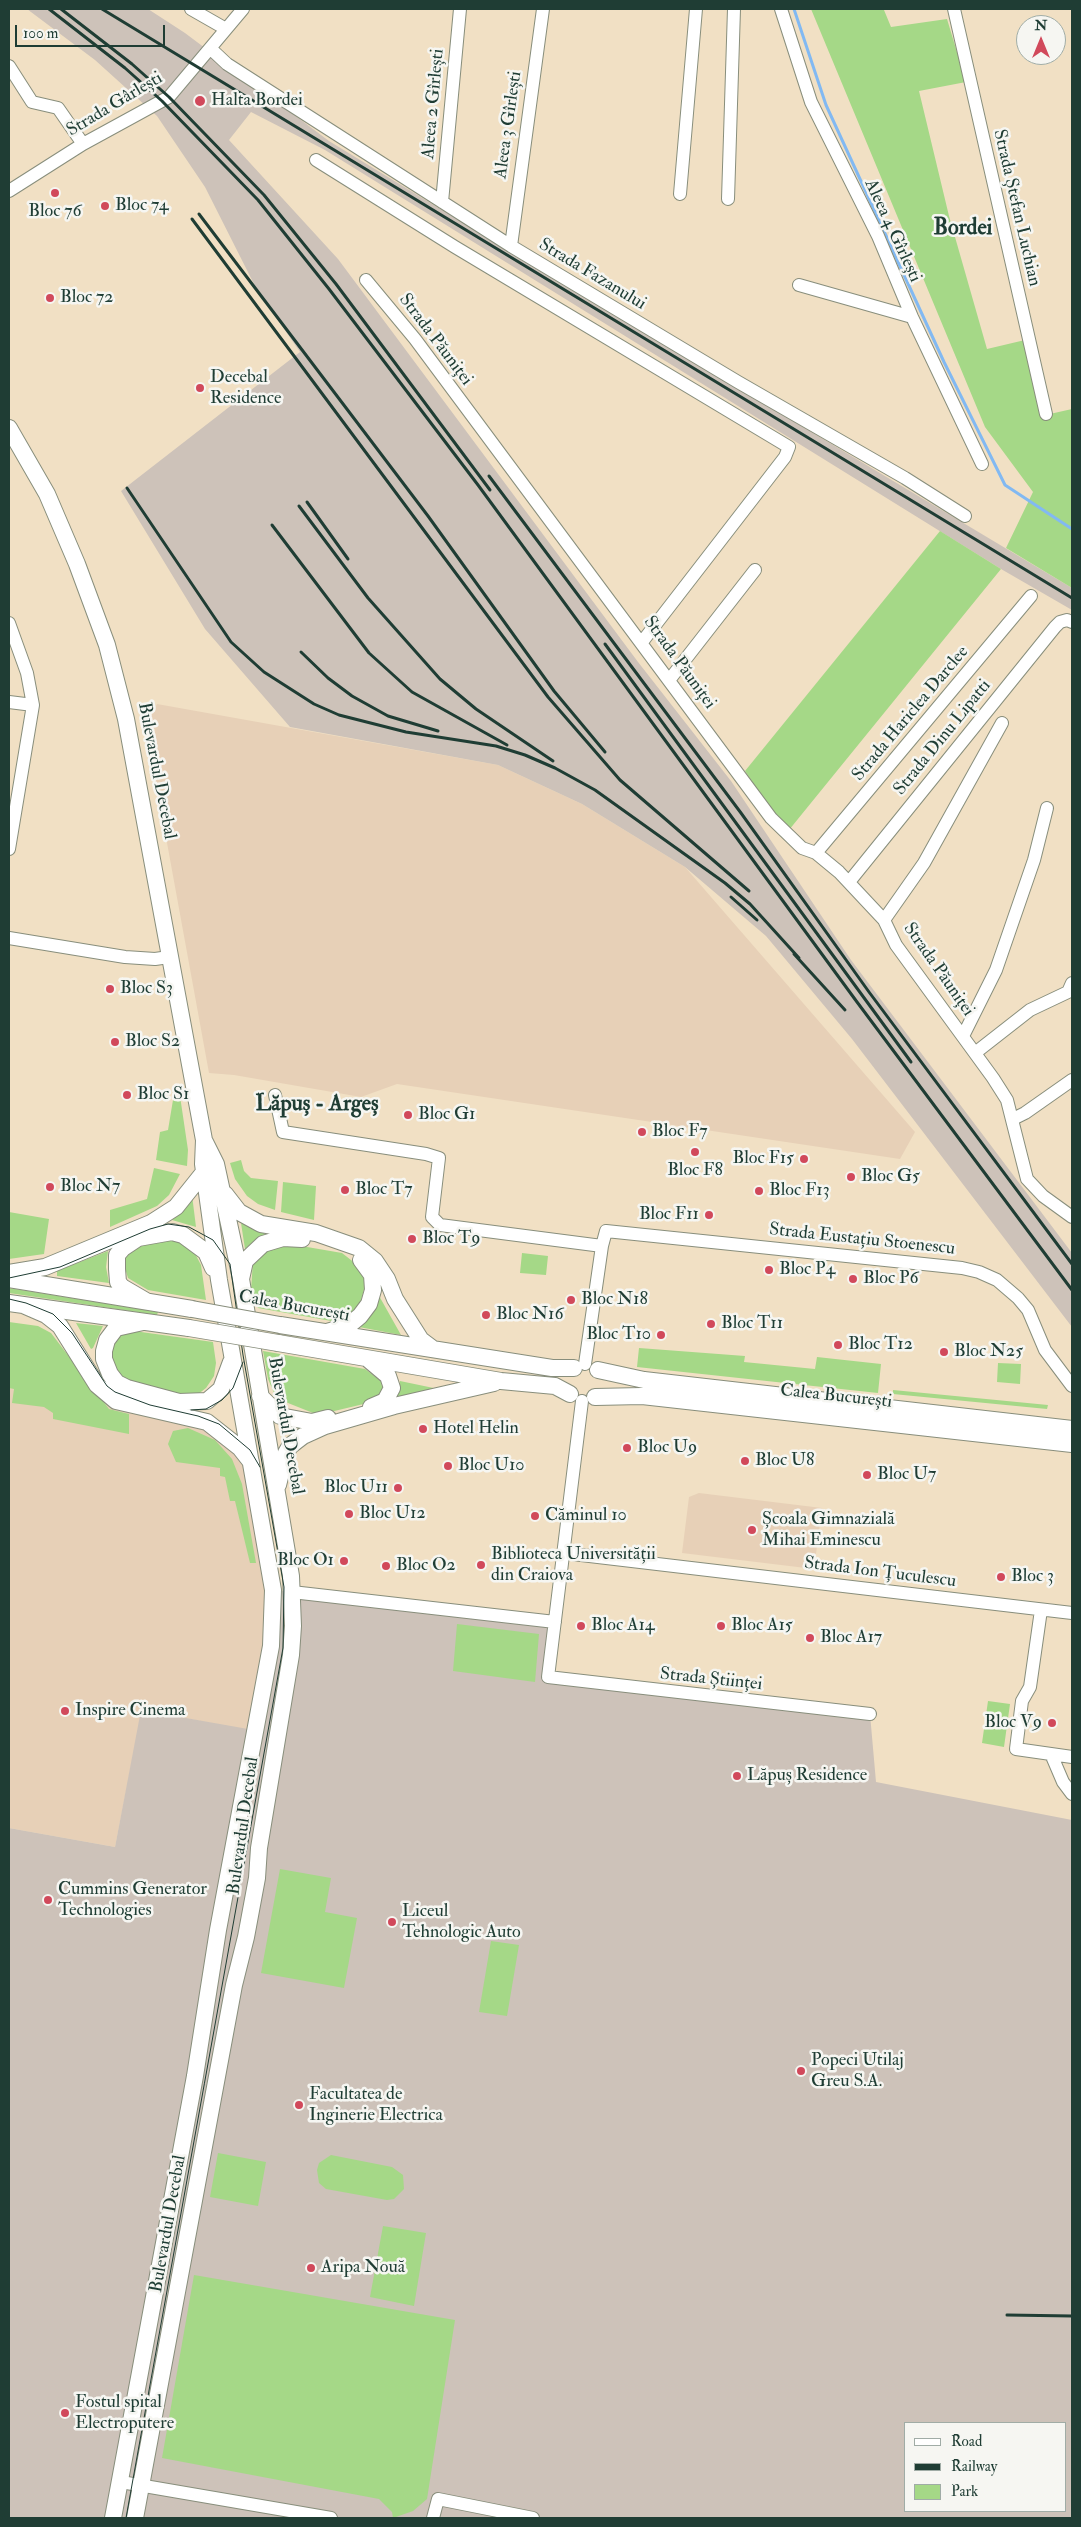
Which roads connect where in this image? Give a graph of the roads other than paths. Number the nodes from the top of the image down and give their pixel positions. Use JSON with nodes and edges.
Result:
{"nodes":[{"id":1,"x":191,"y":9,"type":"edge"},
{"id":2,"x":243,"y":9,"type":"edge"},
{"id":3,"x":460,"y":9,"type":"edge"},
{"id":4,"x":543,"y":9,"type":"edge"},
{"id":5,"x":696,"y":9,"type":"edge"},
{"id":6,"x":734,"y":9,"type":"edge"},
{"id":7,"x":781,"y":9,"type":"edge"},
{"id":8,"x":954,"y":9,"type":"edge"},
{"id":9,"x":226,"y":29,"type":"junction"},
{"id":10,"x":211,"y":49,"type":"junction"},
{"id":11,"x":9,"y":66,"type":"edge"},
{"id":12,"x":83,"y":144,"type":"junction"},
{"id":13,"x":316,"y":160,"type":"dead end"},
{"id":14,"x":9,"y":191,"type":"edge"},
{"id":15,"x":680,"y":194,"type":"dead end"},
{"id":16,"x":728,"y":200,"type":"dead end"},
{"id":17,"x":442,"y":202,"type":"junction"},
{"id":18,"x":511,"y":246,"type":"junction"},
{"id":19,"x":366,"y":280,"type":"dead end"},
{"id":20,"x":799,"y":285,"type":"dead end"},
{"id":21,"x":912,"y":317,"type":"junction"},
{"id":22,"x":1046,"y":414,"type":"dead end"},
{"id":23,"x":9,"y":428,"type":"edge"},
{"id":24,"x":982,"y":464,"type":"dead end"},
{"id":25,"x":965,"y":516,"type":"dead end"},
{"id":26,"x":755,"y":570,"type":"dead end"},
{"id":27,"x":1031,"y":596,"type":"dead end"},
{"id":28,"x":1070,"y":621,"type":"edge"},
{"id":29,"x":9,"y":622,"type":"edge"},
{"id":30,"x":642,"y":642,"type":"junction"},
{"id":31,"x":670,"y":679,"type":"junction"},
{"id":32,"x":9,"y":702,"type":"edge"},
{"id":33,"x":33,"y":705,"type":"junction"},
{"id":34,"x":1002,"y":723,"type":"dead end"},
{"id":35,"x":1047,"y":808,"type":"dead end"},
{"id":36,"x":9,"y":849,"type":"edge"},
{"id":37,"x":816,"y":853,"type":"junction"},
{"id":38,"x":849,"y":882,"type":"junction"},
{"id":39,"x":884,"y":920,"type":"junction"},
{"id":40,"x":9,"y":938,"type":"edge"},
{"id":41,"x":169,"y":957,"type":"junction"},
{"id":42,"x":1072,"y":983,"type":"edge"},
{"id":43,"x":963,"y":1036,"type":"junction"},
{"id":44,"x":975,"y":1053,"type":"junction"},
{"id":45,"x":1072,"y":1080,"type":"edge"},
{"id":46,"x":275,"y":1096,"type":"dead end"},
{"id":47,"x":1013,"y":1119,"type":"junction"},
{"id":48,"x":204,"y":1140,"type":"junction"},
{"id":49,"x":204,"y":1172,"type":"junction"},
{"id":50,"x":220,"y":1186,"type":"junction"},
{"id":51,"x":1072,"y":1217,"type":"edge"},
{"id":52,"x":602,"y":1246,"type":"junction"},
{"id":53,"x":9,"y":1273,"type":"edge"},
{"id":54,"x":9,"y":1278,"type":"edge"},
{"id":55,"x":218,"y":1280,"type":"junction"},
{"id":56,"x":241,"y":1280,"type":"junction"},
{"id":57,"x":146,"y":1301,"type":"junction"},
{"id":58,"x":16,"y":1304,"type":"edge"},
{"id":59,"x":143,"y":1322,"type":"junction"},
{"id":60,"x":320,"y":1333,"type":"junction"},
{"id":61,"x":434,"y":1350,"type":"junction"},
{"id":62,"x":232,"y":1357,"type":"junction"},
{"id":63,"x":367,"y":1359,"type":"junction"},
{"id":64,"x":586,"y":1367,"type":"junction"},
{"id":65,"x":501,"y":1381,"type":"junction"},
{"id":66,"x":1072,"y":1386,"type":"edge"},
{"id":67,"x":259,"y":1395,"type":"junction"},
{"id":68,"x":582,"y":1397,"type":"junction"},
{"id":69,"x":1072,"y":1429,"type":"edge"},
{"id":70,"x":1072,"y":1444,"type":"edge"},
{"id":71,"x":252,"y":1464,"type":"junction"},
{"id":72,"x":276,"y":1492,"type":"junction"},
{"id":73,"x":564,"y":1553,"type":"junction"},
{"id":74,"x":292,"y":1592,"type":"junction"},
{"id":75,"x":1041,"y":1610,"type":"junction"},
{"id":76,"x":1072,"y":1613,"type":"edge"},
{"id":77,"x":555,"y":1622,"type":"junction"},
{"id":78,"x":870,"y":1714,"type":"dead end"},
{"id":79,"x":1050,"y":1754,"type":"junction"},
{"id":80,"x":1072,"y":1756,"type":"edge"},
{"id":81,"x":1072,"y":1794,"type":"edge"},
{"id":82,"x":121,"y":2482,"type":"junction"},
{"id":83,"x":141,"y":2486,"type":"junction"},
{"id":84,"x":114,"y":2518,"type":"edge"},
{"id":85,"x":135,"y":2518,"type":"edge"},
{"id":86,"x":330,"y":2518,"type":"edge"},
{"id":87,"x":433,"y":2518,"type":"edge"},
{"id":88,"x":533,"y":2518,"type":"edge"}],
"edges":[{"from":1,"to":9,"type":"street"},
{"from":2,"to":9,"type":"street","name":"Strada Gârlești"},
{"from":3,"to":17,"type":"street","name":"Aleea 2 Gîrlești"},
{"from":4,"to":18,"type":"street","name":"Aleea 3 Gîrlești"},
{"from":5,"to":15,"type":"street"},
{"from":6,"to":16,"type":"street"},
{"from":7,"to":21,"type":"street","name":"Aleea 4 Gîrlești"},
{"from":8,"to":22,"type":"street","name":"Strada Ștefan Luchian"},
{"from":9,"to":10,"type":"street","name":"Strada Gârlești"},
{"from":10,"to":12,"type":"street","name":"Strada Gârlești"},
{"from":10,"to":17,"type":"street","name":"Strada Fazanului"},
{"from":11,"to":12,"type":"street"},
{"from":12,"to":14,"type":"street","name":"Strada Gârlești"},
{"from":13,"to":30,"type":"street"},
{"from":17,"to":18,"type":"street","name":"Strada Fazanului"},
{"from":18,"to":25,"type":"street","name":"Strada Fazanului"},
{"from":19,"to":30,"type":"street","name":"Strada Păuniței"},
{"from":20,"to":21,"type":"street"},
{"from":21,"to":24,"type":"street","name":"Aleea 4 Gîrlești"},
{"from":23,"to":41,"type":"main road","name":"Bulevardul Decebal"},
{"from":26,"to":31,"type":"street"},
{"from":27,"to":37,"type":"street","name":"Strada Hariclea Darclee"},
{"from":28,"to":38,"type":"street","name":"Strada Dinu Lipatti"},
{"from":29,"to":33,"type":"street"},
{"from":30,"to":31,"type":"street","name":"Strada Păuniței"},
{"from":31,"to":37,"type":"street","name":"Strada Păuniței"},
{"from":32,"to":33,"type":"street"},
{"from":33,"to":36,"type":"street"},
{"from":34,"to":39,"type":"street"},
{"from":35,"to":43,"type":"street"},
{"from":37,"to":38,"type":"street","name":"Strada Păuniței"},
{"from":38,"to":39,"type":"street","name":"Strada Păuniței"},
{"from":39,"to":43,"type":"street","name":"Strada Păuniței"},
{"from":40,"to":41,"type":"street"},
{"from":41,"to":48,"type":"main road","name":"Bulevardul Decebal"},
{"from":42,"to":44,"type":"street"},
{"from":43,"to":44,"type":"street","name":"Strada Păuniței"},
{"from":44,"to":47,"type":"street","name":"Strada Păuniței"},
{"from":45,"to":47,"type":"street"},
{"from":46,"to":52,"type":"street"},
{"from":47,"to":51,"type":"street","name":"Strada Păuniței"},
{"from":48,"to":49,"type":"main road","name":"Bulevardul Decebal"},
{"from":48,"to":50,"type":"main road","name":"Bulevardul Decebal"},
{"from":49,"to":53,"type":"main road"},
{"from":49,"to":55,"type":"main road","name":"Bulevardul Decebal"},
{"from":50,"to":56,"type":"main road","name":"Bulevardul Decebal"},
{"from":50,"to":61,"type":"main road"},
{"from":52,"to":64,"type":"street"},
{"from":52,"to":66,"type":"street","name":"Strada Eustațiu Stoenescu"},
{"from":54,"to":57,"type":"main road","name":"Calea București"},
{"from":55,"to":57,"type":"main road"},
{"from":55,"to":62,"type":"main road","name":"Bulevardul Decebal"},
{"from":56,"to":60,"type":"main road"},
{"from":56,"to":67,"type":"main road","name":"Bulevardul Decebal"},
{"from":57,"to":60,"type":"main road","name":"Calea București","bridge":true},
{"from":58,"to":59,"type":"main road","name":"Calea București"},
{"from":58,"to":71,"type":"main road"},
{"from":59,"to":62,"type":"main road"},
{"from":59,"to":63,"type":"main road","name":"Calea București","bridge":true},
{"from":60,"to":61,"type":"main road","name":"Calea București"},
{"from":61,"to":64,"type":"main road","name":"Calea București"},
{"from":62,"to":71,"type":"main road","name":"Bulevardul Decebal"},
{"from":63,"to":65,"type":"main road","name":"Calea București"},
{"from":63,"to":67,"type":"main road"},
{"from":64,"to":68,"type":"main road"},
{"from":64,"to":68,"type":"main road"},
{"from":64,"to":69,"type":"main road","name":"Calea București"},
{"from":65,"to":68,"type":"main road","name":"Calea București"},
{"from":65,"to":72,"type":"main road"},
{"from":67,"to":72,"type":"main road","name":"Bulevardul Decebal"},
{"from":68,"to":70,"type":"main road","name":"Calea București"},
{"from":68,"to":73,"type":"street"},
{"from":71,"to":82,"type":"main road","name":"Bulevardul Decebal"},
{"from":72,"to":74,"type":"main road","name":"Bulevardul Decebal"},
{"from":73,"to":75,"type":"street","name":"Strada Ion Țuculescu"},
{"from":73,"to":77,"type":"street"},
{"from":74,"to":77,"type":"street"},
{"from":74,"to":83,"type":"main road","name":"Bulevardul Decebal"},
{"from":75,"to":76,"type":"street","name":"Strada Ion Țuculescu"},
{"from":75,"to":79,"type":"street"},
{"from":77,"to":78,"type":"street","name":"Strada Științei"},
{"from":79,"to":80,"type":"street"},
{"from":79,"to":81,"type":"street"},
{"from":82,"to":83,"type":"street"},
{"from":82,"to":84,"type":"main road","name":"Bulevardul Decebal"},
{"from":83,"to":85,"type":"main road","name":"Bulevardul Decebal"},
{"from":83,"to":86,"type":"street"},
{"from":87,"to":88,"type":"street"}]}
